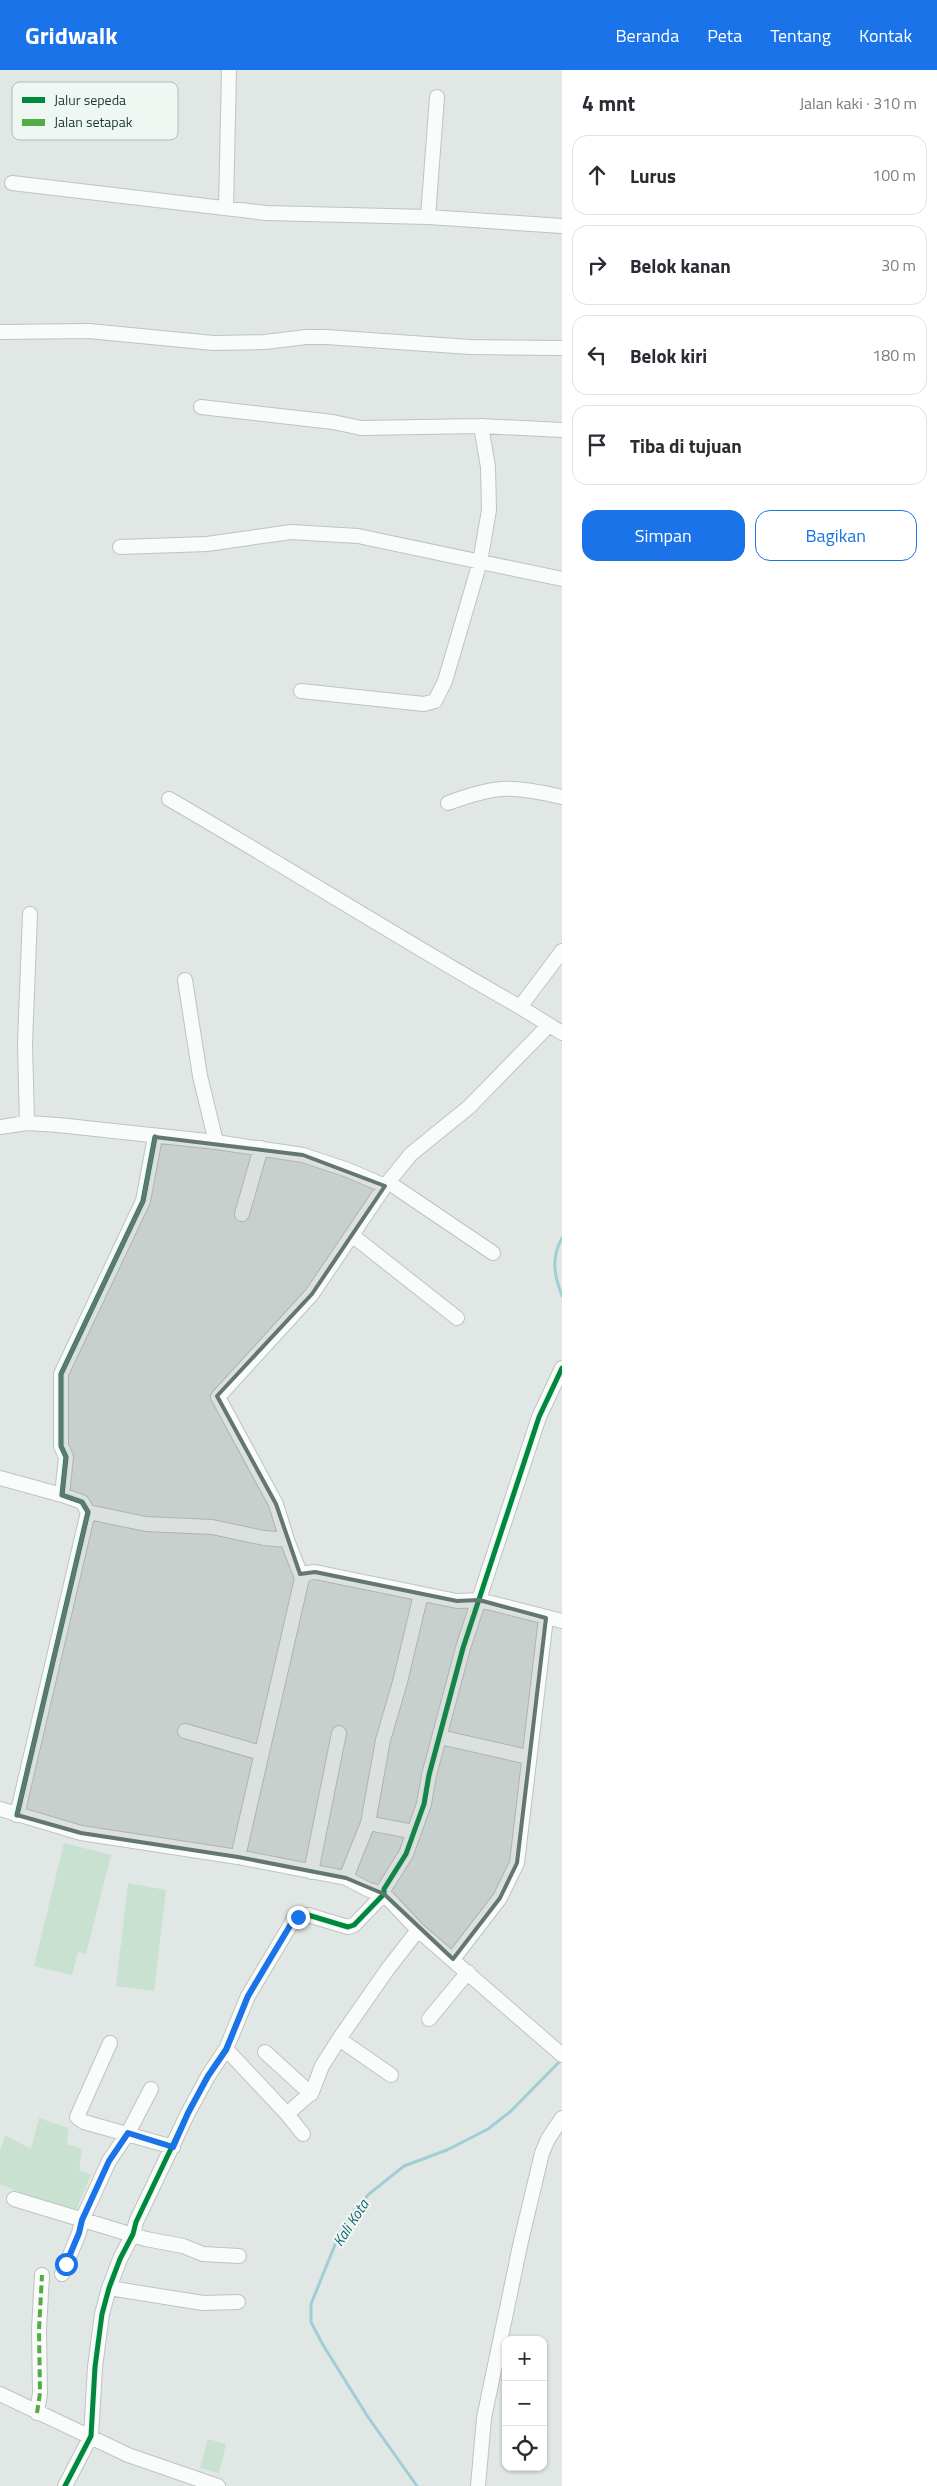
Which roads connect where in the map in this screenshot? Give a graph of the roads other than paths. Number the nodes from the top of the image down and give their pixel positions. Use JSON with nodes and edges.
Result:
{"nodes":[{"id":1,"x":229,"y":70,"type":"edge"},
{"id":2,"x":436,"y":97,"type":"dead end"},
{"id":3,"x":12,"y":184,"type":"dead end"},
{"id":4,"x":226,"y":208,"type":"junction"},
{"id":5,"x":428,"y":217,"type":"junction"},
{"id":6,"x":562,"y":226,"type":"edge"},
{"id":7,"x":0,"y":332,"type":"edge"},
{"id":8,"x":562,"y":348,"type":"edge"},
{"id":9,"x":201,"y":407,"type":"dead end"},
{"id":10,"x":482,"y":426,"type":"junction"},
{"id":11,"x":562,"y":430,"type":"edge"},
{"id":12,"x":120,"y":547,"type":"dead end"},
{"id":13,"x":480,"y":562,"type":"junction"},
{"id":14,"x":562,"y":579,"type":"edge"},
{"id":15,"x":301,"y":691,"type":"dead end"},
{"id":16,"x":562,"y":797,"type":"edge"},
{"id":17,"x":169,"y":799,"type":"dead end"},
{"id":18,"x":448,"y":804,"type":"dead end"},
{"id":19,"x":30,"y":914,"type":"dead end"},
{"id":20,"x":562,"y":951,"type":"edge"},
{"id":21,"x":185,"y":980,"type":"dead end"},
{"id":22,"x":520,"y":1007,"type":"junction"},
{"id":23,"x":548,"y":1026,"type":"junction"},
{"id":24,"x":562,"y":1033,"type":"edge"},
{"id":25,"x":27,"y":1123,"type":"junction"},
{"id":26,"x":0,"y":1127,"type":"edge"},
{"id":27,"x":155,"y":1137,"type":"junction"},
{"id":28,"x":216,"y":1142,"type":"junction"},
{"id":29,"x":261,"y":1148,"type":"junction"},
{"id":30,"x":387,"y":1184,"type":"junction"},
{"id":31,"x":242,"y":1214,"type":"dead end"},
{"id":32,"x":353,"y":1236,"type":"junction"},
{"id":33,"x":493,"y":1253,"type":"dead end"},
{"id":34,"x":457,"y":1318,"type":"dead end"},
{"id":35,"x":562,"y":1368,"type":"edge"},
{"id":36,"x":0,"y":1478,"type":"edge"},
{"id":37,"x":62,"y":1495,"type":"junction"},
{"id":38,"x":88,"y":1512,"type":"junction"},
{"id":39,"x":287,"y":1540,"type":"junction"},
{"id":40,"x":302,"y":1578,"type":"junction"},
{"id":41,"x":421,"y":1594,"type":"junction"},
{"id":42,"x":479,"y":1600,"type":"junction"},
{"id":43,"x":546,"y":1618,"type":"junction"},
{"id":44,"x":562,"y":1621,"type":"edge"},
{"id":45,"x":186,"y":1731,"type":"dead end"},
{"id":46,"x":339,"y":1733,"type":"dead end"},
{"id":47,"x":440,"y":1737,"type":"junction"},
{"id":48,"x":261,"y":1754,"type":"junction"},
{"id":49,"x":528,"y":1757,"type":"junction"},
{"id":50,"x":0,"y":1809,"type":"edge"},
{"id":51,"x":17,"y":1815,"type":"junction"},
{"id":52,"x":368,"y":1823,"type":"junction"},
{"id":53,"x":414,"y":1832,"type":"junction"},
{"id":54,"x":238,"y":1857,"type":"junction"},
{"id":55,"x":312,"y":1872,"type":"junction"},
{"id":56,"x":346,"y":1878,"type":"junction"},
{"id":57,"x":384,"y":1894,"type":"junction"},
{"id":58,"x":418,"y":1930,"type":"junction"},
{"id":59,"x":453,"y":1959,"type":"junction"},
{"id":60,"x":468,"y":1972,"type":"junction"},
{"id":61,"x":429,"y":2019,"type":"dead end"},
{"id":62,"x":339,"y":2039,"type":"junction"},
{"id":63,"x":110,"y":2043,"type":"dead end"},
{"id":64,"x":226,"y":2050,"type":"junction"},
{"id":65,"x":265,"y":2052,"type":"dead end"},
{"id":66,"x":558,"y":2052,"type":"edge"},
{"id":67,"x":391,"y":2075,"type":"dead end"},
{"id":68,"x":151,"y":2088,"type":"dead end"},
{"id":69,"x":311,"y":2094,"type":"junction"},
{"id":70,"x":287,"y":2114,"type":"junction"},
{"id":71,"x":562,"y":2118,"type":"edge"},
{"id":72,"x":128,"y":2133,"type":"junction"},
{"id":73,"x":303,"y":2134,"type":"dead end"},
{"id":74,"x":173,"y":2147,"type":"junction"},
{"id":75,"x":14,"y":2199,"type":"dead end"},
{"id":76,"x":82,"y":2220,"type":"junction"},
{"id":77,"x":133,"y":2234,"type":"junction"},
{"id":78,"x":239,"y":2256,"type":"dead end"},
{"id":79,"x":62,"y":2274,"type":"dead end"},
{"id":80,"x":42,"y":2275,"type":"dead end"},
{"id":81,"x":109,"y":2288,"type":"junction"},
{"id":82,"x":238,"y":2302,"type":"dead end"},
{"id":83,"x":0,"y":2394,"type":"edge"},
{"id":84,"x":36,"y":2413,"type":"junction"},
{"id":85,"x":91,"y":2436,"type":"junction"},
{"id":86,"x":65,"y":2486,"type":"edge"},
{"id":87,"x":218,"y":2486,"type":"edge"},
{"id":88,"x":478,"y":2486,"type":"edge"}],
"edges":[{"from":1,"to":4,"type":"street"},
{"from":2,"to":5,"type":"street"},
{"from":3,"to":4,"type":"street"},
{"from":4,"to":5,"type":"street"},
{"from":5,"to":6,"type":"street"},
{"from":7,"to":8,"type":"street"},
{"from":9,"to":10,"type":"street"},
{"from":10,"to":11,"type":"street"},
{"from":10,"to":13,"type":"street"},
{"from":12,"to":13,"type":"street"},
{"from":13,"to":14,"type":"street"},
{"from":13,"to":15,"type":"street"},
{"from":16,"to":18,"type":"street"},
{"from":17,"to":22,"type":"street"},
{"from":19,"to":25,"type":"street"},
{"from":20,"to":22,"type":"street"},
{"from":21,"to":28,"type":"street"},
{"from":22,"to":23,"type":"street"},
{"from":23,"to":24,"type":"street"},
{"from":23,"to":30,"type":"street"},
{"from":25,"to":26,"type":"street"},
{"from":25,"to":27,"type":"street"},
{"from":27,"to":28,"type":"street"},
{"from":27,"to":37,"type":"street"},
{"from":28,"to":29,"type":"street"},
{"from":29,"to":30,"type":"street"},
{"from":29,"to":31,"type":"street"},
{"from":30,"to":32,"type":"street"},
{"from":30,"to":33,"type":"street"},
{"from":32,"to":34,"type":"street"},
{"from":32,"to":39,"type":"street"},
{"from":35,"to":42,"type":"street"},
{"from":36,"to":37,"type":"street"},
{"from":37,"to":38,"type":"street"},
{"from":38,"to":39,"type":"street"},
{"from":38,"to":51,"type":"street"},
{"from":39,"to":40,"type":"street"},
{"from":40,"to":41,"type":"street"},
{"from":40,"to":48,"type":"street"},
{"from":41,"to":42,"type":"street"},
{"from":41,"to":52,"type":"street"},
{"from":42,"to":43,"type":"street"},
{"from":42,"to":47,"type":"street"},
{"from":43,"to":44,"type":"street"},
{"from":43,"to":49,"type":"street"},
{"from":45,"to":48,"type":"street"},
{"from":46,"to":55,"type":"street"},
{"from":47,"to":49,"type":"street"},
{"from":47,"to":53,"type":"street"},
{"from":48,"to":54,"type":"street"},
{"from":49,"to":59,"type":"street"},
{"from":50,"to":51,"type":"street"},
{"from":51,"to":54,"type":"street"},
{"from":52,"to":53,"type":"street"},
{"from":52,"to":56,"type":"street"},
{"from":53,"to":57,"type":"street"},
{"from":54,"to":55,"type":"street"},
{"from":55,"to":56,"type":"street"},
{"from":56,"to":57,"type":"street"},
{"from":57,"to":58,"type":"street"},
{"from":57,"to":64,"type":"street"},
{"from":58,"to":59,"type":"street"},
{"from":58,"to":62,"type":"street"},
{"from":59,"to":60,"type":"street"},
{"from":60,"to":61,"type":"street"},
{"from":60,"to":66,"type":"street"},
{"from":62,"to":67,"type":"street"},
{"from":62,"to":69,"type":"street"},
{"from":63,"to":72,"type":"street"},
{"from":64,"to":70,"type":"street"},
{"from":64,"to":74,"type":"street"},
{"from":65,"to":69,"type":"street"},
{"from":68,"to":72,"type":"street"},
{"from":69,"to":70,"type":"street"},
{"from":70,"to":73,"type":"street"},
{"from":71,"to":88,"type":"street"},
{"from":72,"to":74,"type":"street"},
{"from":72,"to":76,"type":"street"},
{"from":74,"to":77,"type":"street"},
{"from":75,"to":76,"type":"street"},
{"from":76,"to":77,"type":"street"},
{"from":76,"to":79,"type":"street"},
{"from":77,"to":78,"type":"street"},
{"from":77,"to":81,"type":"street"},
{"from":80,"to":84,"type":"street"},
{"from":81,"to":82,"type":"street"},
{"from":81,"to":85,"type":"street"},
{"from":83,"to":84,"type":"street"},
{"from":84,"to":85,"type":"street"},
{"from":85,"to":86,"type":"street"},
{"from":85,"to":87,"type":"street"}]}
